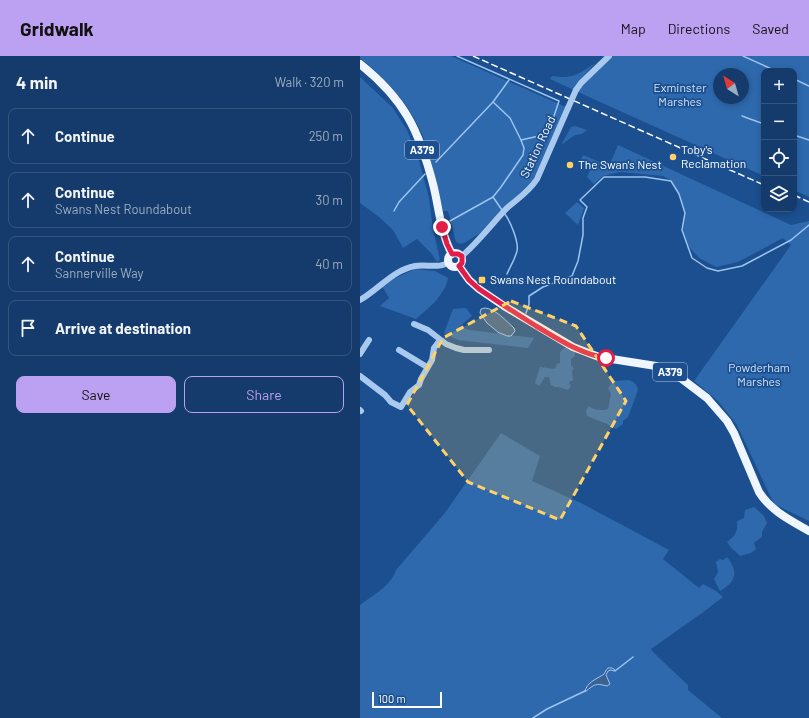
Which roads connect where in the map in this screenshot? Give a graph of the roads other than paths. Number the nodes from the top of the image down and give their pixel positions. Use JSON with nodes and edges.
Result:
{"nodes":[{"id":1,"x":609,"y":56,"type":"edge"},
{"id":2,"x":360,"y":64,"type":"edge"},
{"id":3,"x":452,"y":254,"type":"junction"},
{"id":4,"x":462,"y":256,"type":"junction"},
{"id":5,"x":449,"y":262,"type":"junction"},
{"id":6,"x":459,"y":266,"type":"junction"},
{"id":7,"x":360,"y":300,"type":"edge"},
{"id":8,"x":414,"y":324,"type":"dead end"},
{"id":9,"x":369,"y":340,"type":"dead end"},
{"id":10,"x":440,"y":340,"type":"junction"},
{"id":11,"x":399,"y":350,"type":"dead end"},
{"id":12,"x":489,"y":350,"type":"dead end"},
{"id":13,"x":360,"y":352,"type":"edge"},
{"id":14,"x":407,"y":355,"type":"junction"},
{"id":15,"x":403,"y":362,"type":"dead end"},
{"id":16,"x":427,"y":367,"type":"junction"},
{"id":17,"x":360,"y":376,"type":"edge"},
{"id":18,"x":809,"y":531,"type":"edge"}],
"edges":[{"from":1,"to":4,"type":"street","name":"Station Road","bridge":true},
{"from":2,"to":3,"type":"main road","number":"A379"},
{"from":3,"to":4,"type":"main road"},
{"from":3,"to":5,"type":"main road"},
{"from":4,"to":6,"type":"main road"},
{"from":5,"to":6,"type":"main road"},
{"from":5,"to":7,"type":"street"},
{"from":6,"to":18,"type":"main road","number":"A379"},
{"from":8,"to":10,"type":"street"},
{"from":9,"to":13,"type":"street"},
{"from":10,"to":12,"type":"street"},
{"from":10,"to":16,"type":"street"},
{"from":11,"to":14,"type":"street"},
{"from":14,"to":15,"type":"street"},
{"from":14,"to":16,"type":"street"},
{"from":16,"to":17,"type":"street"}]}
